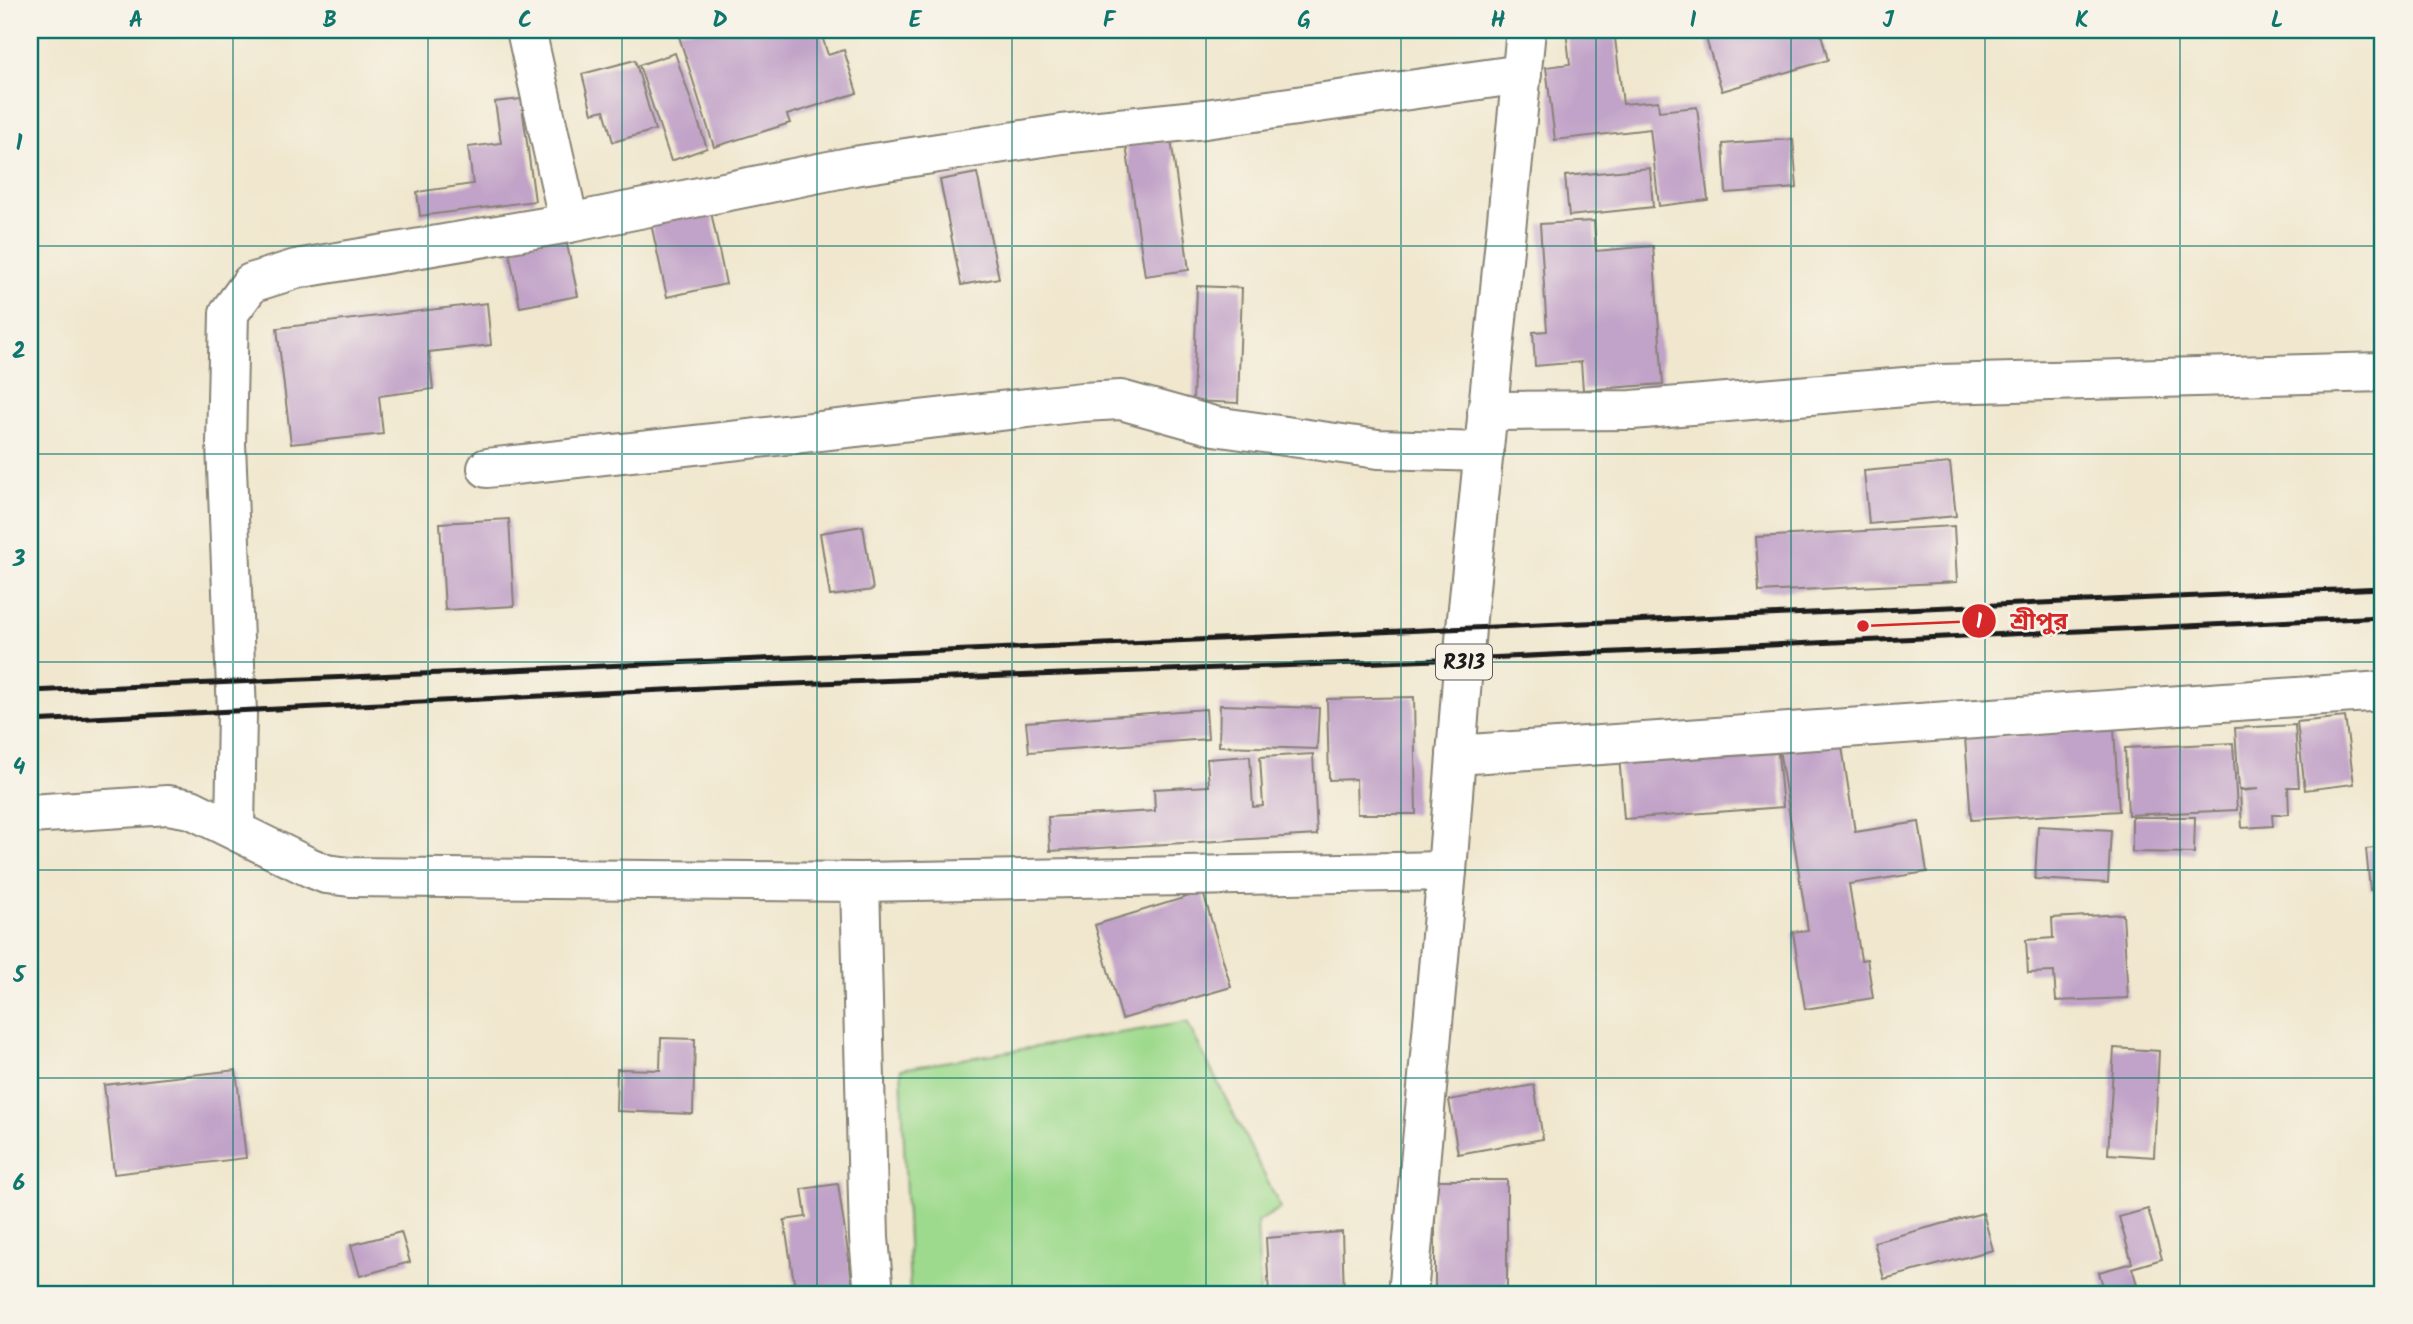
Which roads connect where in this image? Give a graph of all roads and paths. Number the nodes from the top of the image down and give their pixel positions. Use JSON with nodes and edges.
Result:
{"nodes":[{"id":1,"x":526,"y":30,"type":"edge"},
{"id":2,"x":1526,"y":30,"type":"edge"},
{"id":3,"x":1522,"y":74,"type":"junction"},
{"id":4,"x":569,"y":223,"type":"junction"},
{"id":5,"x":2383,"y":372,"type":"edge"},
{"id":6,"x":1487,"y":411,"type":"junction"},
{"id":7,"x":1483,"y":452,"type":"junction"},
{"id":8,"x":487,"y":468,"type":"dead end"},
{"id":9,"x":2383,"y":691,"type":"edge"},
{"id":10,"x":1456,"y":755,"type":"junction"},
{"id":11,"x":30,"y":814,"type":"edge"},
{"id":12,"x":235,"y":829,"type":"junction"},
{"id":13,"x":1447,"y":871,"type":"junction"},
{"id":14,"x":860,"y":883,"type":"junction"},
{"id":15,"x":874,"y":1294,"type":"edge"},
{"id":16,"x":1408,"y":1294,"type":"edge"}],
"edges":[{"from":1,"to":4,"type":"street"},
{"from":2,"to":3,"type":"street","number":"R313"},
{"from":3,"to":4,"type":"street"},
{"from":3,"to":6,"type":"street","number":"R313"},
{"from":4,"to":12,"type":"street"},
{"from":5,"to":6,"type":"street"},
{"from":6,"to":7,"type":"street","number":"R313"},
{"from":7,"to":8,"type":"street"},
{"from":7,"to":10,"type":"street","number":"R313"},
{"from":9,"to":10,"type":"street"},
{"from":10,"to":13,"type":"street","number":"R313"},
{"from":11,"to":12,"type":"street"},
{"from":12,"to":14,"type":"street"},
{"from":13,"to":14,"type":"street"},
{"from":13,"to":16,"type":"street","number":"R313"},
{"from":14,"to":15,"type":"street"}]}
